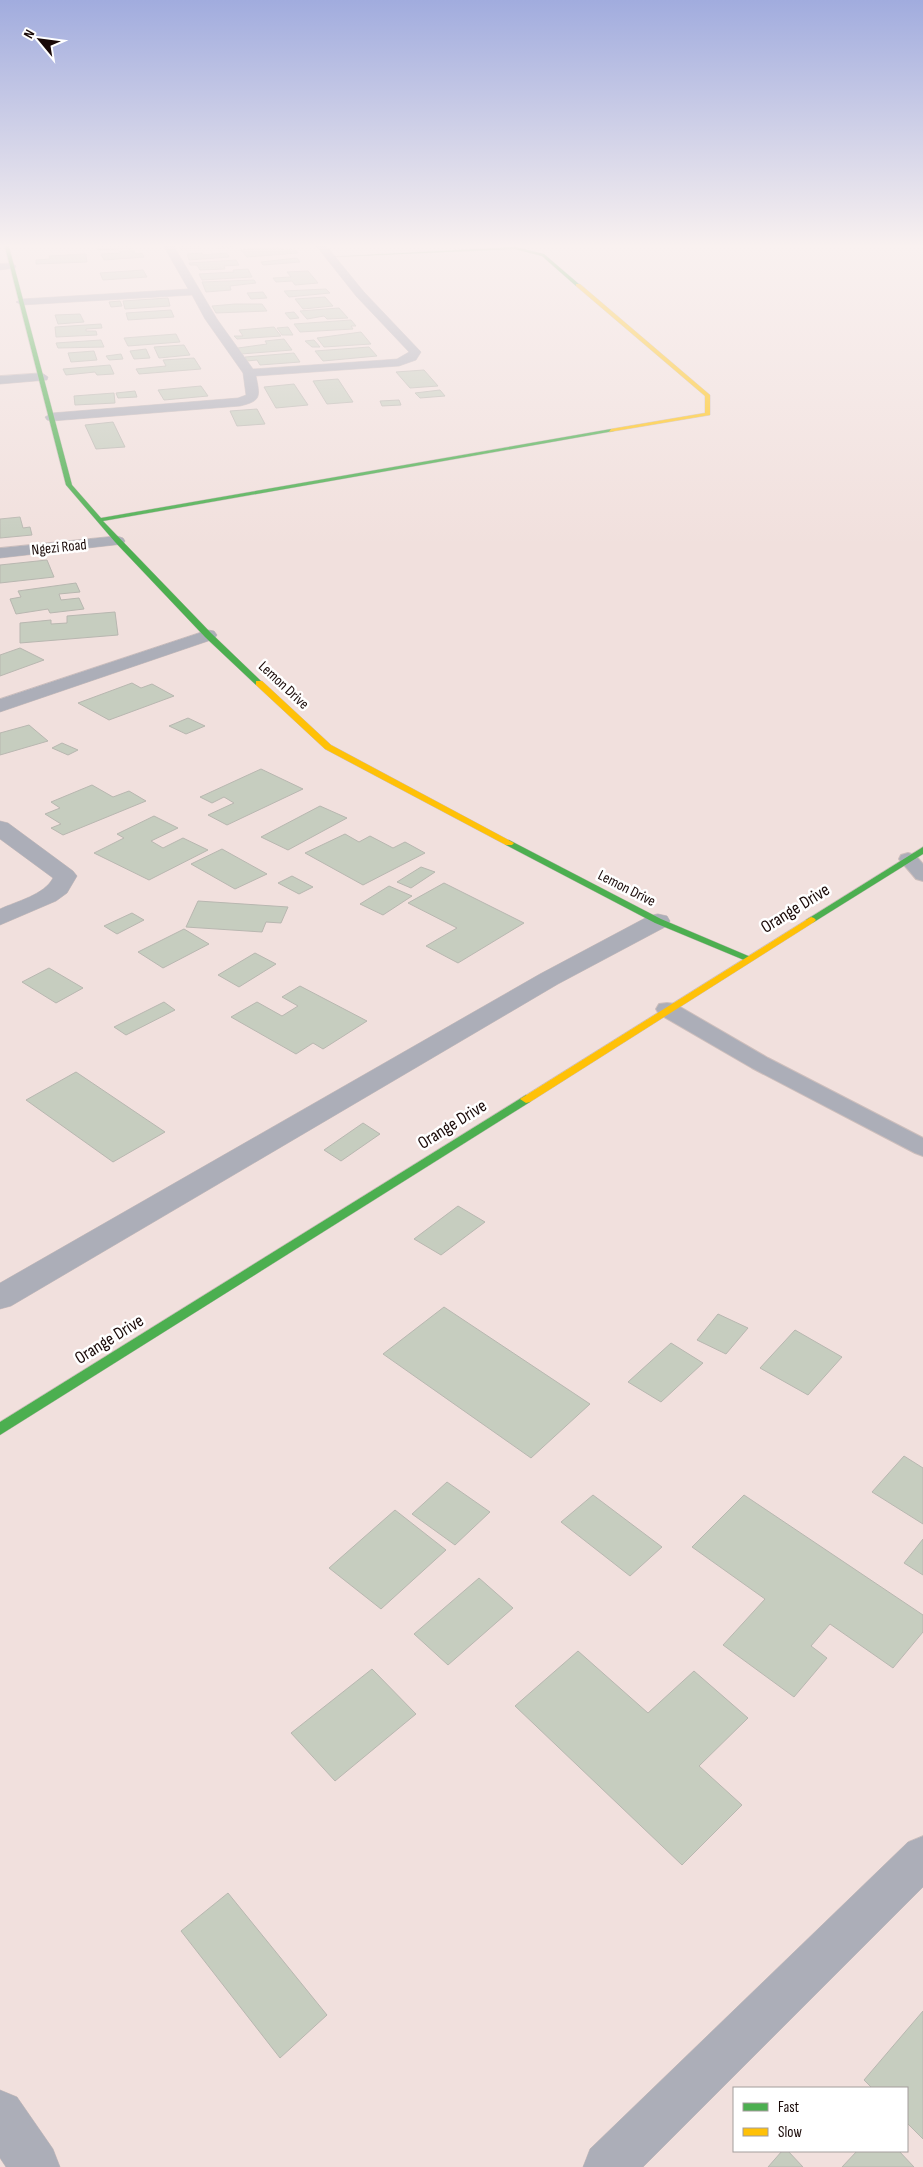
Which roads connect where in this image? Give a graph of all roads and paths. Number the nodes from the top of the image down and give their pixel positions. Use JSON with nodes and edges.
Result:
{"nodes":[{"id":1,"x":33,"y":344,"type":"edge"},
{"id":2,"x":229,"y":344,"type":"edge"},
{"id":3,"x":407,"y":344,"type":"edge"},
{"id":4,"x":647,"y":344,"type":"edge"},
{"id":5,"x":249,"y":373,"type":"junction"},
{"id":6,"x":42,"y":377,"type":"junction"},
{"id":7,"x":0,"y":380,"type":"edge"},
{"id":8,"x":52,"y":417,"type":"junction"},
{"id":9,"x":99,"y":520,"type":"junction"},
{"id":10,"x":117,"y":542,"type":"junction"},
{"id":11,"x":0,"y":553,"type":"edge"},
{"id":12,"x":208,"y":635,"type":"junction"},
{"id":13,"x":0,"y":706,"type":"edge"},
{"id":14,"x":0,"y":828,"type":"edge"},
{"id":15,"x":916,"y":854,"type":"edge"},
{"id":16,"x":923,"y":875,"type":"edge"},
{"id":17,"x":0,"y":918,"type":"edge"},
{"id":18,"x":658,"y":921,"type":"junction"},
{"id":19,"x":748,"y":958,"type":"junction"},
{"id":20,"x":667,"y":1009,"type":"junction"},
{"id":21,"x":923,"y":1148,"type":"edge"},
{"id":22,"x":0,"y":1298,"type":"edge"},
{"id":23,"x":0,"y":1429,"type":"edge"},
{"id":24,"x":923,"y":1857,"type":"edge"},
{"id":25,"x":0,"y":2114,"type":"edge"},
{"id":26,"x":35,"y":2167,"type":"edge"},
{"id":27,"x":608,"y":2167,"type":"edge"}],
"edges":[{"from":1,"to":6,"type":"street","name":"Lemon Drive"},
{"from":2,"to":5,"type":"street"},
{"from":3,"to":5,"type":"street"},
{"from":4,"to":9,"type":"street"},
{"from":5,"to":8,"type":"street"},
{"from":6,"to":7,"type":"street"},
{"from":6,"to":8,"type":"street","name":"Lemon Drive"},
{"from":8,"to":9,"type":"street","name":"Lemon Drive"},
{"from":9,"to":10,"type":"street","name":"Lemon Drive"},
{"from":10,"to":11,"type":"street","name":"Ngezi Road"},
{"from":10,"to":12,"type":"street","name":"Lemon Drive"},
{"from":12,"to":13,"type":"street"},
{"from":12,"to":18,"type":"street","name":"Lemon Drive"},
{"from":14,"to":17,"type":"street"},
{"from":15,"to":16,"type":"lane"},
{"from":15,"to":19,"type":"street","name":"Orange Drive"},
{"from":18,"to":19,"type":"street","name":"Lemon Drive"},
{"from":18,"to":22,"type":"street"},
{"from":19,"to":20,"type":"street","name":"Orange Drive"},
{"from":20,"to":21,"type":"lane"},
{"from":20,"to":23,"type":"street","name":"Orange Drive"},
{"from":24,"to":27,"type":"street"},
{"from":25,"to":26,"type":"street"}]}
